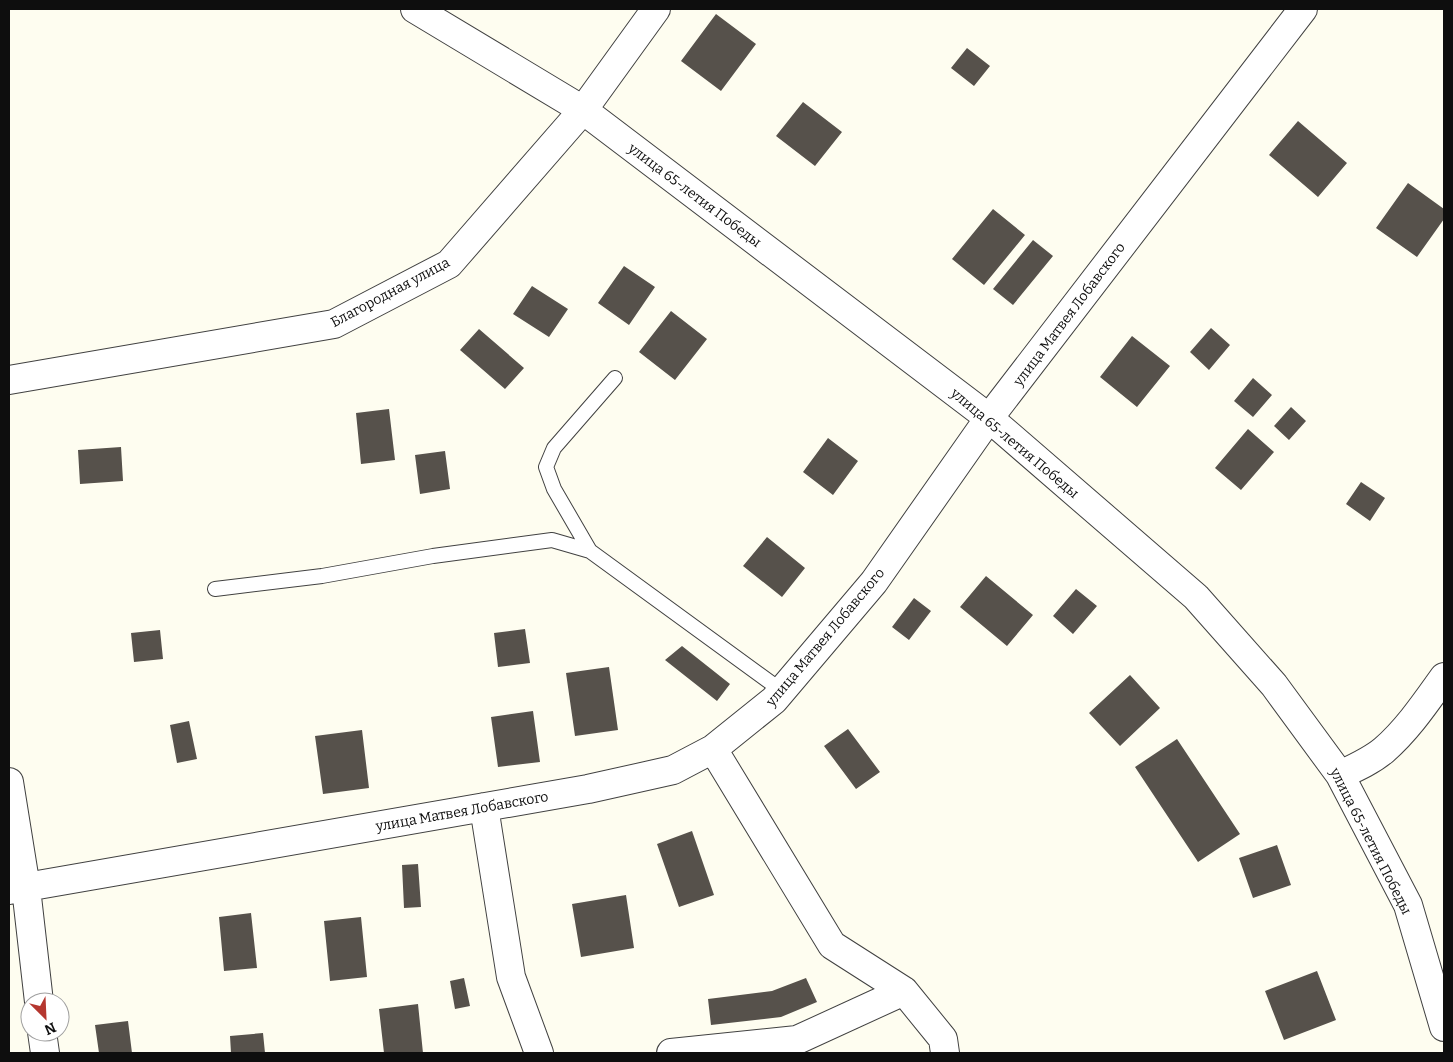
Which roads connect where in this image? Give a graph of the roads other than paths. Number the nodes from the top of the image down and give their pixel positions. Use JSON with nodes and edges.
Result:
{"nodes":[{"id":1,"x":415,"y":9,"type":"edge"},
{"id":2,"x":656,"y":9,"type":"edge"},
{"id":3,"x":1303,"y":9,"type":"edge"},
{"id":4,"x":583,"y":110,"type":"junction"},
{"id":5,"x":615,"y":378,"type":"dead end"},
{"id":6,"x":9,"y":380,"type":"edge"},
{"id":7,"x":989,"y":418,"type":"junction"},
{"id":8,"x":590,"y":551,"type":"junction"},
{"id":9,"x":215,"y":589,"type":"dead end"},
{"id":10,"x":1444,"y":678,"type":"edge"},
{"id":11,"x":782,"y":691,"type":"junction"},
{"id":12,"x":713,"y":749,"type":"junction"},
{"id":13,"x":1340,"y":775,"type":"junction"},
{"id":14,"x":9,"y":782,"type":"edge"},
{"id":15,"x":484,"y":807,"type":"junction"},
{"id":16,"x":17,"y":889,"type":"edge"},
{"id":17,"x":904,"y":991,"type":"junction"},
{"id":18,"x":37,"y":992,"type":"edge"},
{"id":19,"x":1444,"y":1027,"type":"edge"},
{"id":20,"x":539,"y":1053,"type":"edge"},
{"id":21,"x":671,"y":1053,"type":"edge"},
{"id":22,"x":945,"y":1053,"type":"edge"}],
"edges":[{"from":1,"to":4,"type":"street","name":"улица 65-летия Победы"},
{"from":2,"to":4,"type":"street","name":"Благородная улица"},
{"from":3,"to":7,"type":"street","name":"улица Матвея Лобавского"},
{"from":4,"to":6,"type":"street","name":"Благородная улица"},
{"from":4,"to":7,"type":"street","name":"улица 65-летия Победы"},
{"from":5,"to":8,"type":"lane"},
{"from":7,"to":11,"type":"street","name":"улица Матвея Лобавского"},
{"from":7,"to":13,"type":"street","name":"улица 65-летия Победы"},
{"from":8,"to":9,"type":"lane"},
{"from":8,"to":11,"type":"lane"},
{"from":10,"to":13,"type":"street"},
{"from":11,"to":12,"type":"street","name":"улица Матвея Лобавского"},
{"from":12,"to":15,"type":"street","name":"улица Матвея Лобавского"},
{"from":12,"to":17,"type":"street"},
{"from":13,"to":19,"type":"street","name":"улица 65-летия Победы"},
{"from":14,"to":16,"type":"street"},
{"from":15,"to":16,"type":"street","name":"улица Матвея Лобавского"},
{"from":15,"to":20,"type":"street"},
{"from":16,"to":18,"type":"street"},
{"from":17,"to":21,"type":"street"},
{"from":17,"to":22,"type":"street"}]}
